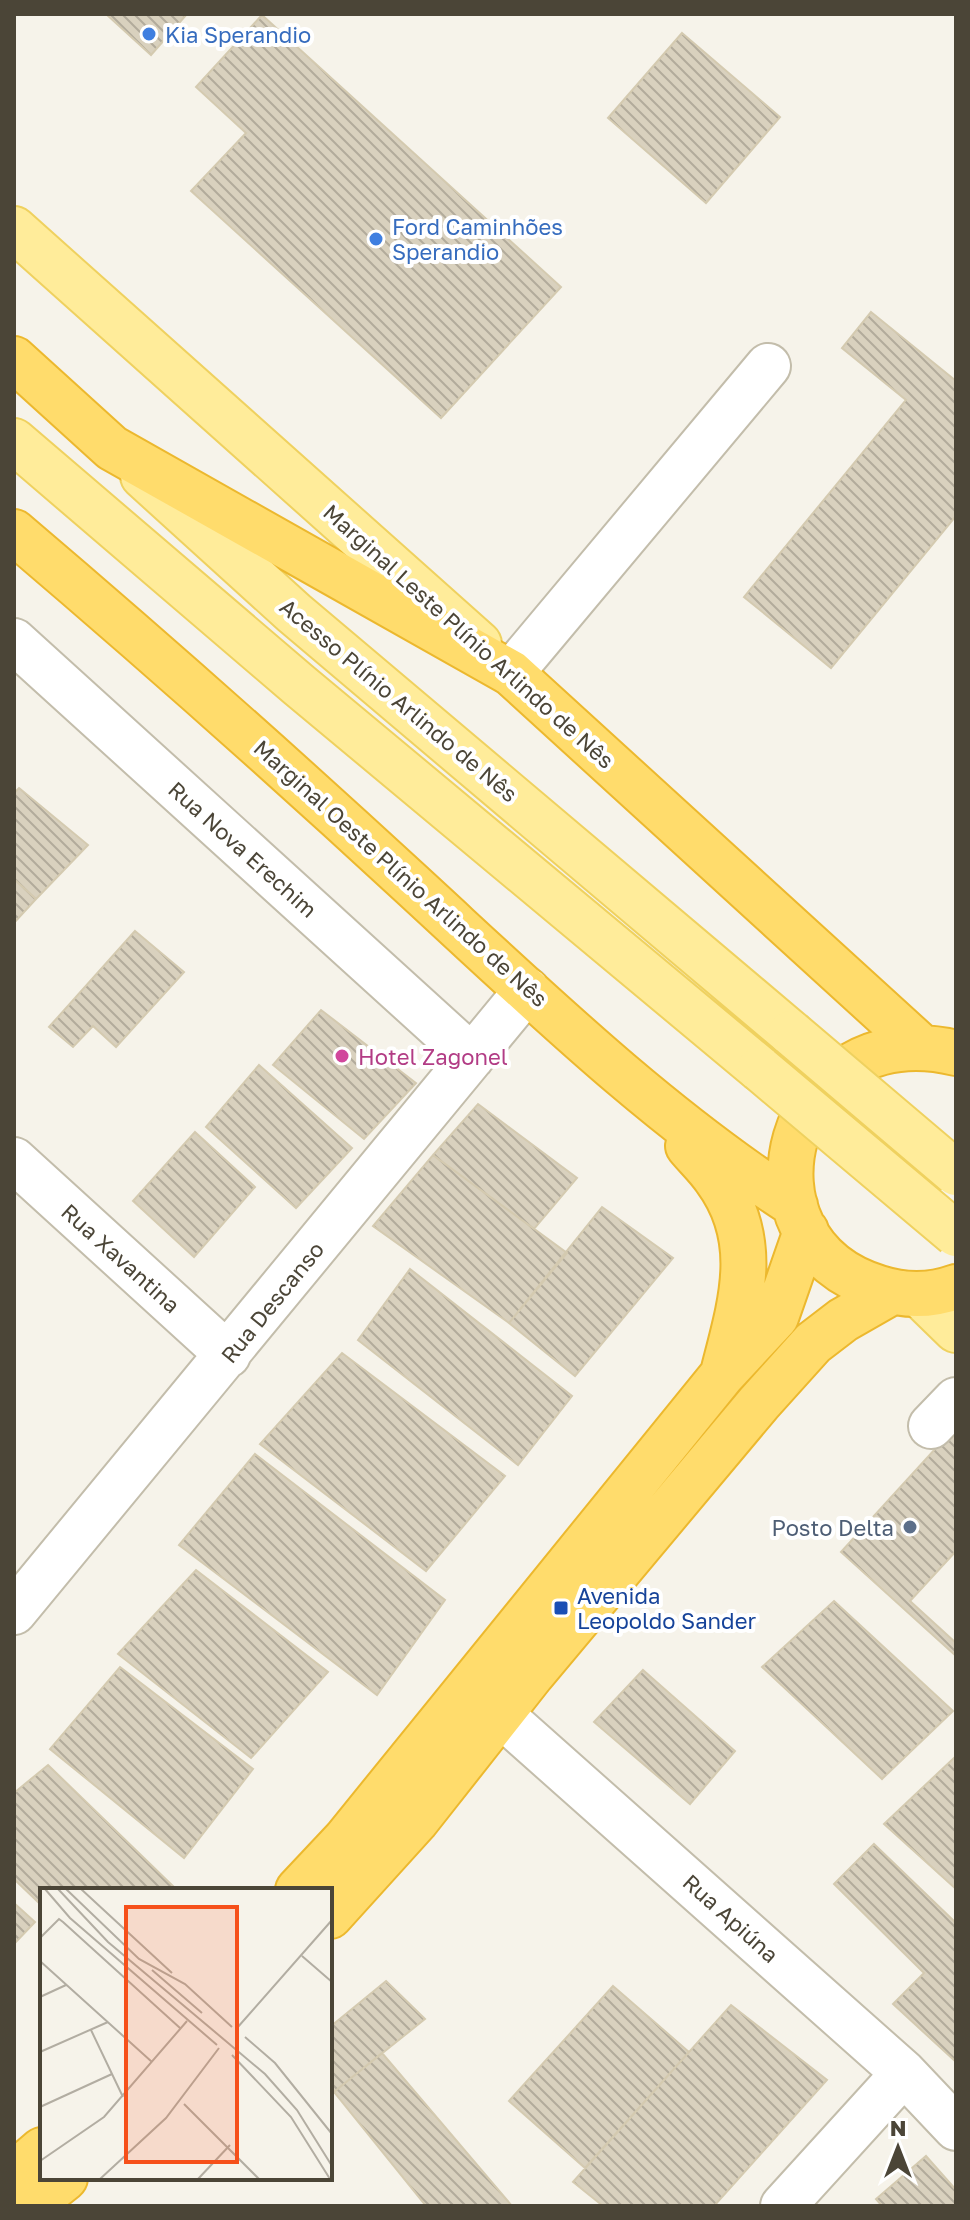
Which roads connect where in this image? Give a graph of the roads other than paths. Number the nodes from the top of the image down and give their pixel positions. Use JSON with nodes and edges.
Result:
{"nodes":[{"id":1,"x":14,"y":229,"type":"edge"},
{"id":2,"x":14,"y":359,"type":"edge"},
{"id":3,"x":768,"y":366,"type":"dead end"},
{"id":4,"x":14,"y":441,"type":"edge"},
{"id":5,"x":112,"y":448,"type":"junction"},
{"id":6,"x":14,"y":532,"type":"edge"},
{"id":7,"x":14,"y":641,"type":"edge"},
{"id":8,"x":511,"y":673,"type":"junction"},
{"id":9,"x":527,"y":990,"type":"junction"},
{"id":10,"x":938,"y":1049,"type":"edge"},
{"id":11,"x":472,"y":1057,"type":"junction"},
{"id":12,"x":656,"y":1101,"type":"junction"},
{"id":13,"x":14,"y":1160,"type":"edge"},
{"id":14,"x":956,"y":1173,"type":"edge"},
{"id":15,"x":800,"y":1218,"type":"junction"},
{"id":16,"x":956,"y":1234,"type":"edge"},
{"id":17,"x":923,"y":1291,"type":"edge"},
{"id":18,"x":956,"y":1330,"type":"edge"},
{"id":19,"x":228,"y":1355,"type":"junction"},
{"id":20,"x":723,"y":1374,"type":"junction"},
{"id":21,"x":14,"y":1612,"type":"edge"},
{"id":22,"x":500,"y":1714,"type":"junction"},
{"id":23,"x":300,"y":1888,"type":"edge"},
{"id":24,"x":332,"y":1914,"type":"edge"},
{"id":25,"x":904,"y":2073,"type":"junction"},
{"id":26,"x":956,"y":2128,"type":"edge"},
{"id":27,"x":40,"y":2152,"type":"edge"},
{"id":28,"x":14,"y":2174,"type":"edge"},
{"id":29,"x":62,"y":2180,"type":"edge"},
{"id":30,"x":30,"y":2206,"type":"edge"},
{"id":31,"x":783,"y":2206,"type":"edge"}],
"edges":[{"from":1,"to":8,"type":"main road","name":"Marginal Leste Plínio Arlindo de Nês"},
{"from":2,"to":5,"type":"highway","name":"Acesso Plínio Arlindo de Nês"},
{"from":3,"to":8,"type":"street"},
{"from":4,"to":16,"type":"main road","bridge":true},
{"from":5,"to":8,"type":"highway"},
{"from":5,"to":14,"type":"main road","name":"Acesso Plínio Arlindo de Nês","bridge":true},
{"from":6,"to":9,"type":"highway","name":"Marginal Oeste Plínio Arlindo de Nês"},
{"from":7,"to":11,"type":"street","name":"Rua Nova Erechim"},
{"from":8,"to":10,"type":"highway","name":"Marginal Leste Plínio Arlindo de Nês"},
{"from":9,"to":11,"type":"street","name":"Rua Descanso"},
{"from":9,"to":12,"type":"highway","name":"Marginal Oeste Plínio Arlindo de Nês"},
{"from":10,"to":15,"type":"highway"},
{"from":11,"to":19,"type":"street","name":"Rua Descanso"},
{"from":12,"to":15,"type":"highway","name":"Marginal Oeste Plínio Arlindo de Nês"},
{"from":12,"to":20,"type":"highway"},
{"from":13,"to":19,"type":"street","name":"Rua Xavantina"},
{"from":15,"to":17,"type":"highway","name":"Marginal Oeste Plínio Arlindo de Nês"},
{"from":15,"to":20,"type":"highway"},
{"from":17,"to":18,"type":"main road"},
{"from":17,"to":22,"type":"highway"},
{"from":19,"to":21,"type":"street","name":"Rua Descanso"},
{"from":20,"to":23,"type":"highway"},
{"from":22,"to":24,"type":"highway"},
{"from":22,"to":25,"type":"street","name":"Rua Apiúna"},
{"from":25,"to":26,"type":"street","name":"Rua Apiúna"},
{"from":25,"to":31,"type":"street"},
{"from":27,"to":28,"type":"highway"},
{"from":29,"to":30,"type":"highway"}]}
